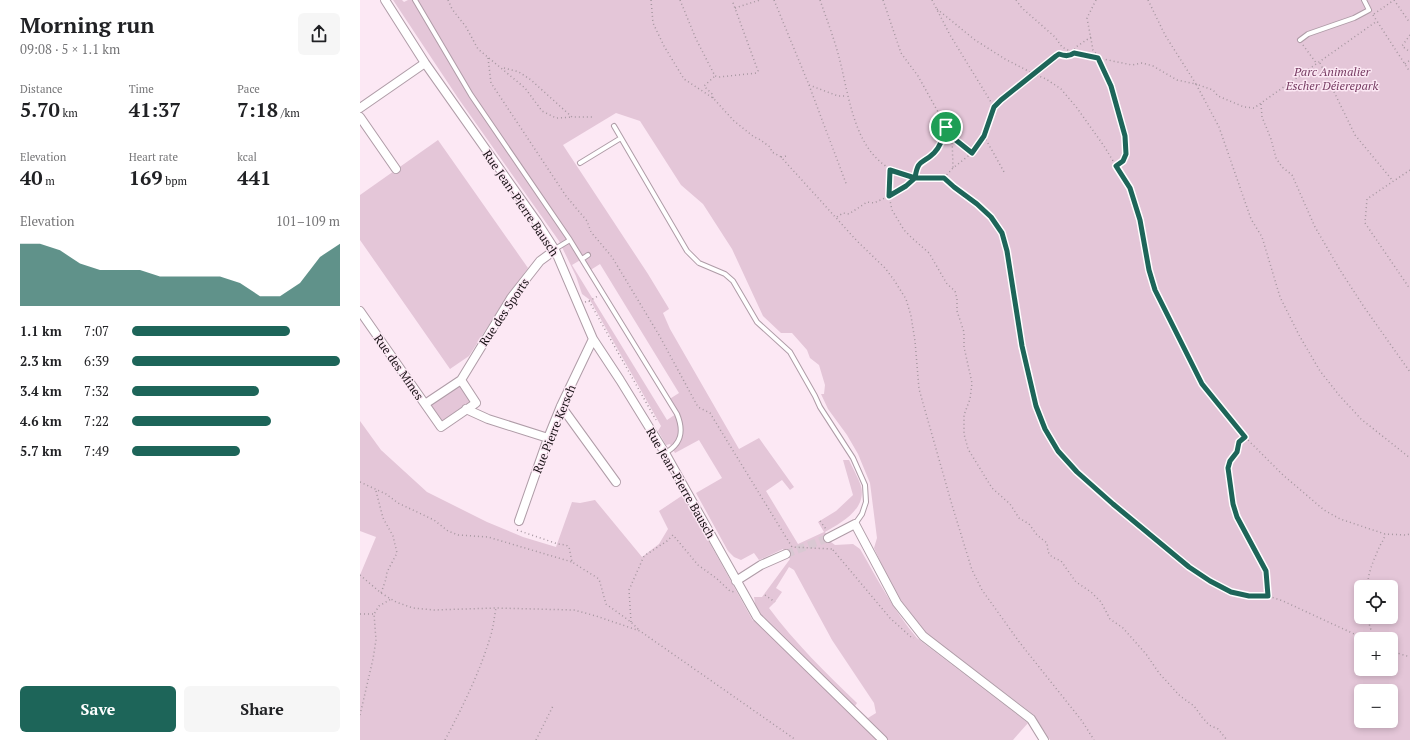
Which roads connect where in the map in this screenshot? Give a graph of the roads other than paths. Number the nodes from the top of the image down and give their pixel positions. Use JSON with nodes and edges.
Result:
{"nodes":[{"id":1,"x":386,"y":0,"type":"edge"},
{"id":2,"x":415,"y":0,"type":"edge"},
{"id":3,"x":1364,"y":0,"type":"edge"},
{"id":4,"x":1300,"y":40,"type":"road end"},
{"id":5,"x":425,"y":63,"type":"junction"},
{"id":6,"x":360,"y":108,"type":"edge"},
{"id":7,"x":360,"y":117,"type":"edge"},
{"id":8,"x":614,"y":126,"type":"dead end"},
{"id":9,"x":621,"y":138,"type":"junction"},
{"id":10,"x":580,"y":163,"type":"dead end"},
{"id":11,"x":396,"y":169,"type":"dead end"},
{"id":12,"x":570,"y":240,"type":"junction"},
{"id":13,"x":555,"y":250,"type":"junction"},
{"id":14,"x":588,"y":255,"type":"dead end"},
{"id":15,"x":582,"y":259,"type":"junction"},
{"id":16,"x":360,"y":311,"type":"edge"},
{"id":17,"x":593,"y":339,"type":"junction"},
{"id":18,"x":461,"y":380,"type":"junction"},
{"id":19,"x":425,"y":404,"type":"junction"},
{"id":20,"x":561,"y":406,"type":"junction"},
{"id":21,"x":466,"y":410,"type":"junction"},
{"id":22,"x":548,"y":438,"type":"junction"},
{"id":23,"x":664,"y":453,"type":"junction"},
{"id":24,"x":616,"y":482,"type":"dead end"},
{"id":25,"x":519,"y":521,"type":"road end"},
{"id":26,"x":855,"y":524,"type":"junction"},
{"id":27,"x":828,"y":538,"type":"tunnel mouth"},
{"id":28,"x":786,"y":554,"type":"tunnel mouth"},
{"id":29,"x":736,"y":581,"type":"junction"},
{"id":30,"x":882,"y":740,"type":"edge"},
{"id":31,"x":1044,"y":740,"type":"edge"}],
"edges":[{"from":1,"to":5,"type":"street","name":"Rue Jean-Pierre Bausch"},
{"from":2,"to":12,"type":"lane"},
{"from":3,"to":4,"type":"lane"},
{"from":5,"to":6,"type":"street"},
{"from":5,"to":13,"type":"street","name":"Rue Jean-Pierre Bausch"},
{"from":7,"to":11,"type":"street"},
{"from":8,"to":9,"type":"lane"},
{"from":9,"to":10,"type":"lane"},
{"from":9,"to":26,"type":"lane"},
{"from":12,"to":13,"type":"lane"},
{"from":12,"to":15,"type":"lane"},
{"from":13,"to":17,"type":"street","name":"Rue Jean-Pierre Bausch"},
{"from":13,"to":18,"type":"street","name":"Rue des Sports"},
{"from":14,"to":15,"type":"lane"},
{"from":15,"to":23,"type":"lane"},
{"from":16,"to":19,"type":"street","name":"Rue des Mines"},
{"from":17,"to":20,"type":"street","name":"Rue Pierre Kersch"},
{"from":17,"to":23,"type":"street","name":"Rue Jean-Pierre Bausch"},
{"from":18,"to":19,"type":"street"},
{"from":18,"to":21,"type":"street"},
{"from":19,"to":21,"type":"street","name":"Rue des Mines"},
{"from":20,"to":22,"type":"street","name":"Rue Pierre Kersch"},
{"from":20,"to":24,"type":"street"},
{"from":21,"to":22,"type":"street"},
{"from":22,"to":25,"type":"street","name":"Rue Pierre Kersch"},
{"from":23,"to":29,"type":"street","name":"Rue Jean-Pierre Bausch"},
{"from":26,"to":27,"type":"street"},
{"from":26,"to":31,"type":"street"},
{"from":28,"to":29,"type":"street"},
{"from":29,"to":30,"type":"street","name":"Rue Jean-Pierre Bausch"}]}
